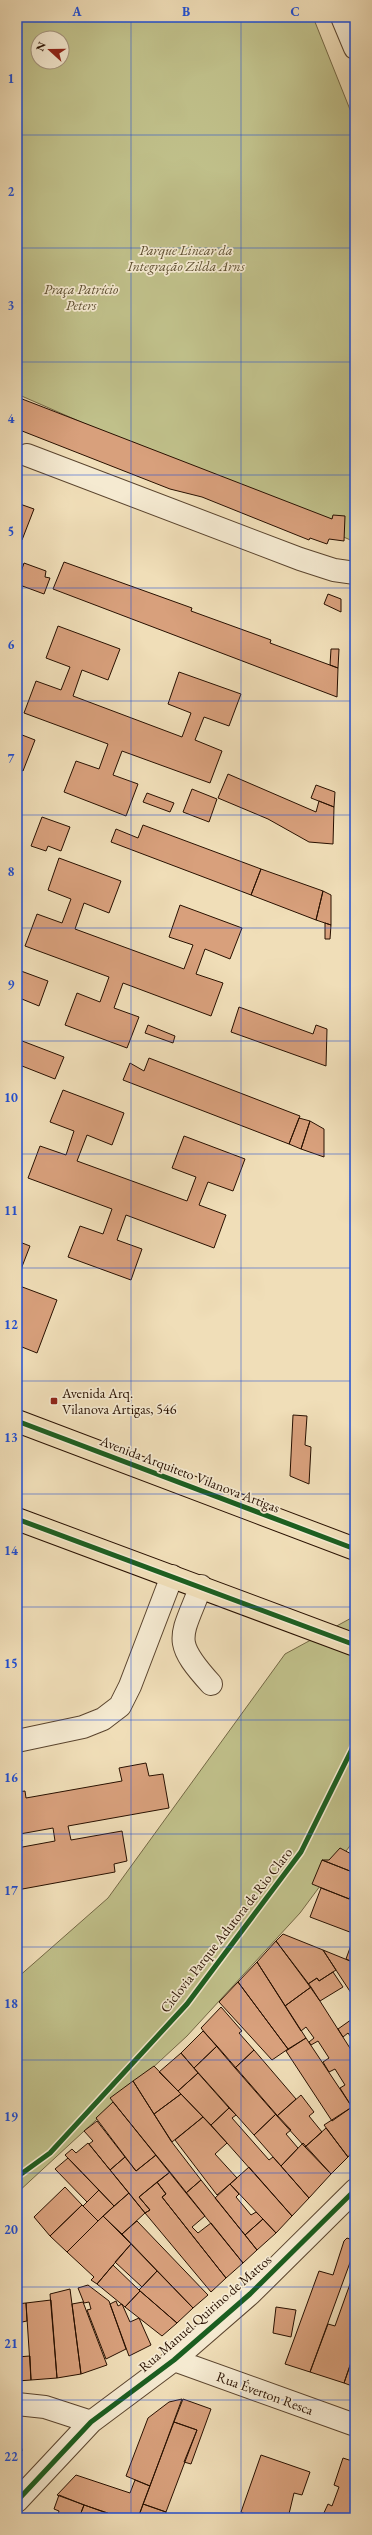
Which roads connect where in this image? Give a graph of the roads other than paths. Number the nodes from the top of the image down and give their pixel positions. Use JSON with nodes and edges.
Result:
{"nodes":[{"id":1,"x":342,"y":17,"type":"edge"},
{"id":2,"x":355,"y":48,"type":"edge"},
{"id":3,"x":27,"y":455,"type":"dead end"},
{"id":4,"x":355,"y":573,"type":"edge"},
{"id":5,"x":17,"y":1421,"type":"edge"},
{"id":6,"x":17,"y":1519,"type":"edge"},
{"id":7,"x":355,"y":1550,"type":"edge"},
{"id":8,"x":172,"y":1576,"type":"junction"},
{"id":9,"x":201,"y":1586,"type":"junction"},
{"id":10,"x":355,"y":1645,"type":"edge"},
{"id":11,"x":211,"y":1684,"type":"dead end"},
{"id":12,"x":17,"y":1741,"type":"edge"},
{"id":13,"x":355,"y":2190,"type":"edge"},
{"id":14,"x":174,"y":2360,"type":"junction"},
{"id":15,"x":17,"y":2404,"type":"edge"},
{"id":16,"x":91,"y":2422,"type":"junction"},
{"id":17,"x":355,"y":2425,"type":"edge"},
{"id":18,"x":17,"y":2501,"type":"edge"}],
"edges":[{"from":1,"to":2,"type":"street"},
{"from":3,"to":4,"type":"street"},
{"from":5,"to":7,"type":"main road","name":"Avenida Arquiteto Vilanova Artigas"},
{"from":6,"to":8,"type":"main road"},
{"from":8,"to":9,"type":"main road"},
{"from":8,"to":12,"type":"street"},
{"from":9,"to":10,"type":"main road"},
{"from":9,"to":11,"type":"street"},
{"from":13,"to":14,"type":"street","name":"Rua Manuel Quirino de Mattos"},
{"from":14,"to":16,"type":"street","name":"Rua Manuel Quirino de Mattos"},
{"from":14,"to":17,"type":"street","name":"Rua Éverton Resca"},
{"from":15,"to":16,"type":"street"},
{"from":16,"to":18,"type":"street","name":"Rua Manuel Quirino de Mattos"}]}
